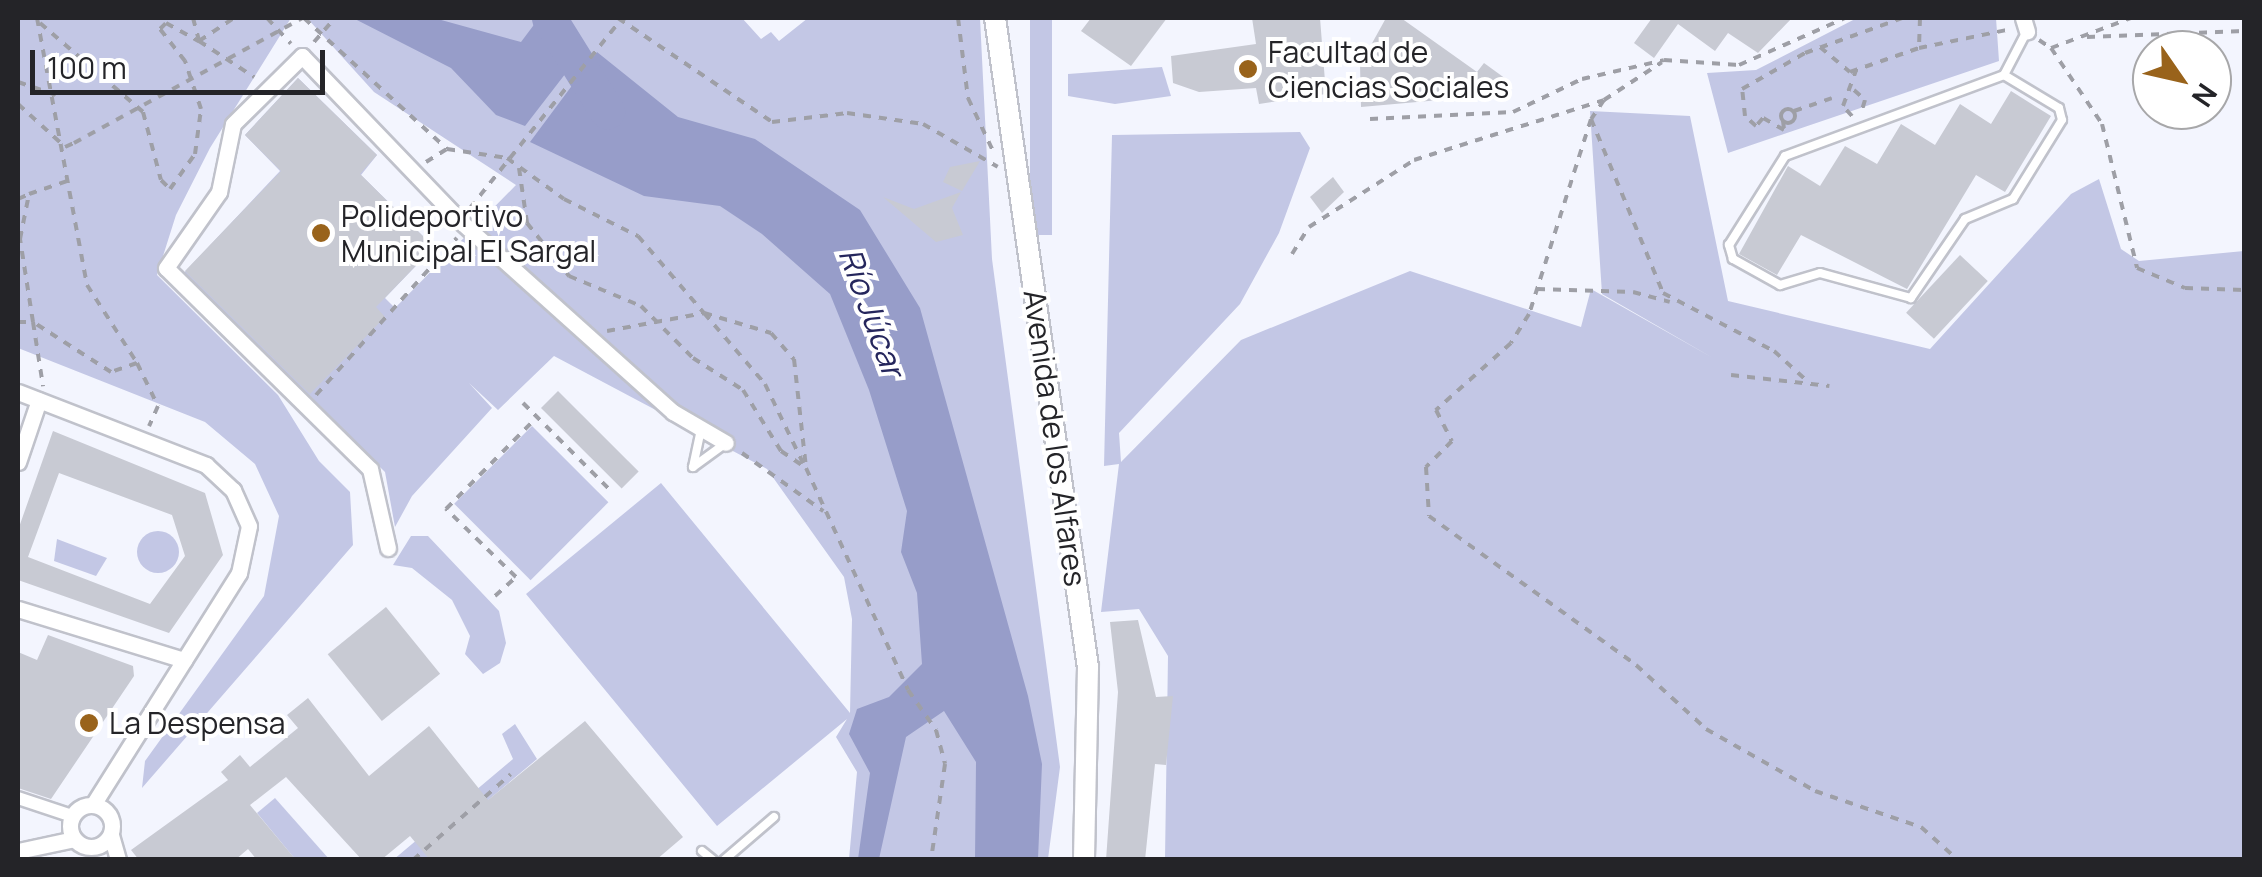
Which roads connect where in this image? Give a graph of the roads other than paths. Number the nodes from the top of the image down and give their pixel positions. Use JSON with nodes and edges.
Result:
{"nodes":[{"id":1,"x":995,"y":18,"type":"edge"},
{"id":2,"x":2025,"y":24,"type":"edge"},
{"id":3,"x":2004,"y":74,"type":"junction"},
{"id":4,"x":18,"y":392,"type":"edge"},
{"id":5,"x":40,"y":400,"type":"junction"},
{"id":6,"x":701,"y":428,"type":"junction"},
{"id":7,"x":726,"y":443,"type":"joint"},
{"id":8,"x":18,"y":462,"type":"edge"},
{"id":9,"x":388,"y":548,"type":"dead end"},
{"id":10,"x":18,"y":609,"type":"edge"},
{"id":11,"x":184,"y":660,"type":"junction"},
{"id":12,"x":18,"y":798,"type":"edge"},
{"id":13,"x":93,"y":805,"type":"junction"},
{"id":14,"x":72,"y":816,"type":"junction"},
{"id":15,"x":774,"y":816,"type":"dead end"},
{"id":16,"x":111,"y":835,"type":"junction"},
{"id":17,"x":83,"y":848,"type":"edge"},
{"id":18,"x":18,"y":851,"type":"edge"},
{"id":19,"x":702,"y":851,"type":"dead end"},
{"id":20,"x":66,"y":860,"type":"edge"},
{"id":21,"x":118,"y":860,"type":"edge"},
{"id":22,"x":713,"y":860,"type":"edge"},
{"id":23,"x":724,"y":860,"type":"edge"},
{"id":24,"x":1084,"y":860,"type":"edge"}],
"edges":[{"from":1,"to":24,"type":"street","name":"Avenida de los Alfares"},
{"from":2,"to":3,"type":"lane"},
{"from":3,"to":3,"type":"lane"},
{"from":4,"to":5,"type":"street"},
{"from":5,"to":8,"type":"street"},
{"from":5,"to":11,"type":"street"},
{"from":6,"to":7,"type":"street"},
{"from":6,"to":7,"type":"lane"},
{"from":6,"to":9,"type":"street"},
{"from":10,"to":11,"type":"street"},
{"from":11,"to":13,"type":"street"},
{"from":12,"to":14,"type":"street"},
{"from":13,"to":14,"type":"street"},
{"from":13,"to":16,"type":"street"},
{"from":14,"to":17,"type":"street"},
{"from":15,"to":23,"type":"lane"},
{"from":16,"to":17,"type":"street"},
{"from":16,"to":21,"type":"street"},
{"from":17,"to":18,"type":"street"},
{"from":17,"to":20,"type":"street"},
{"from":19,"to":22,"type":"lane"}]}
